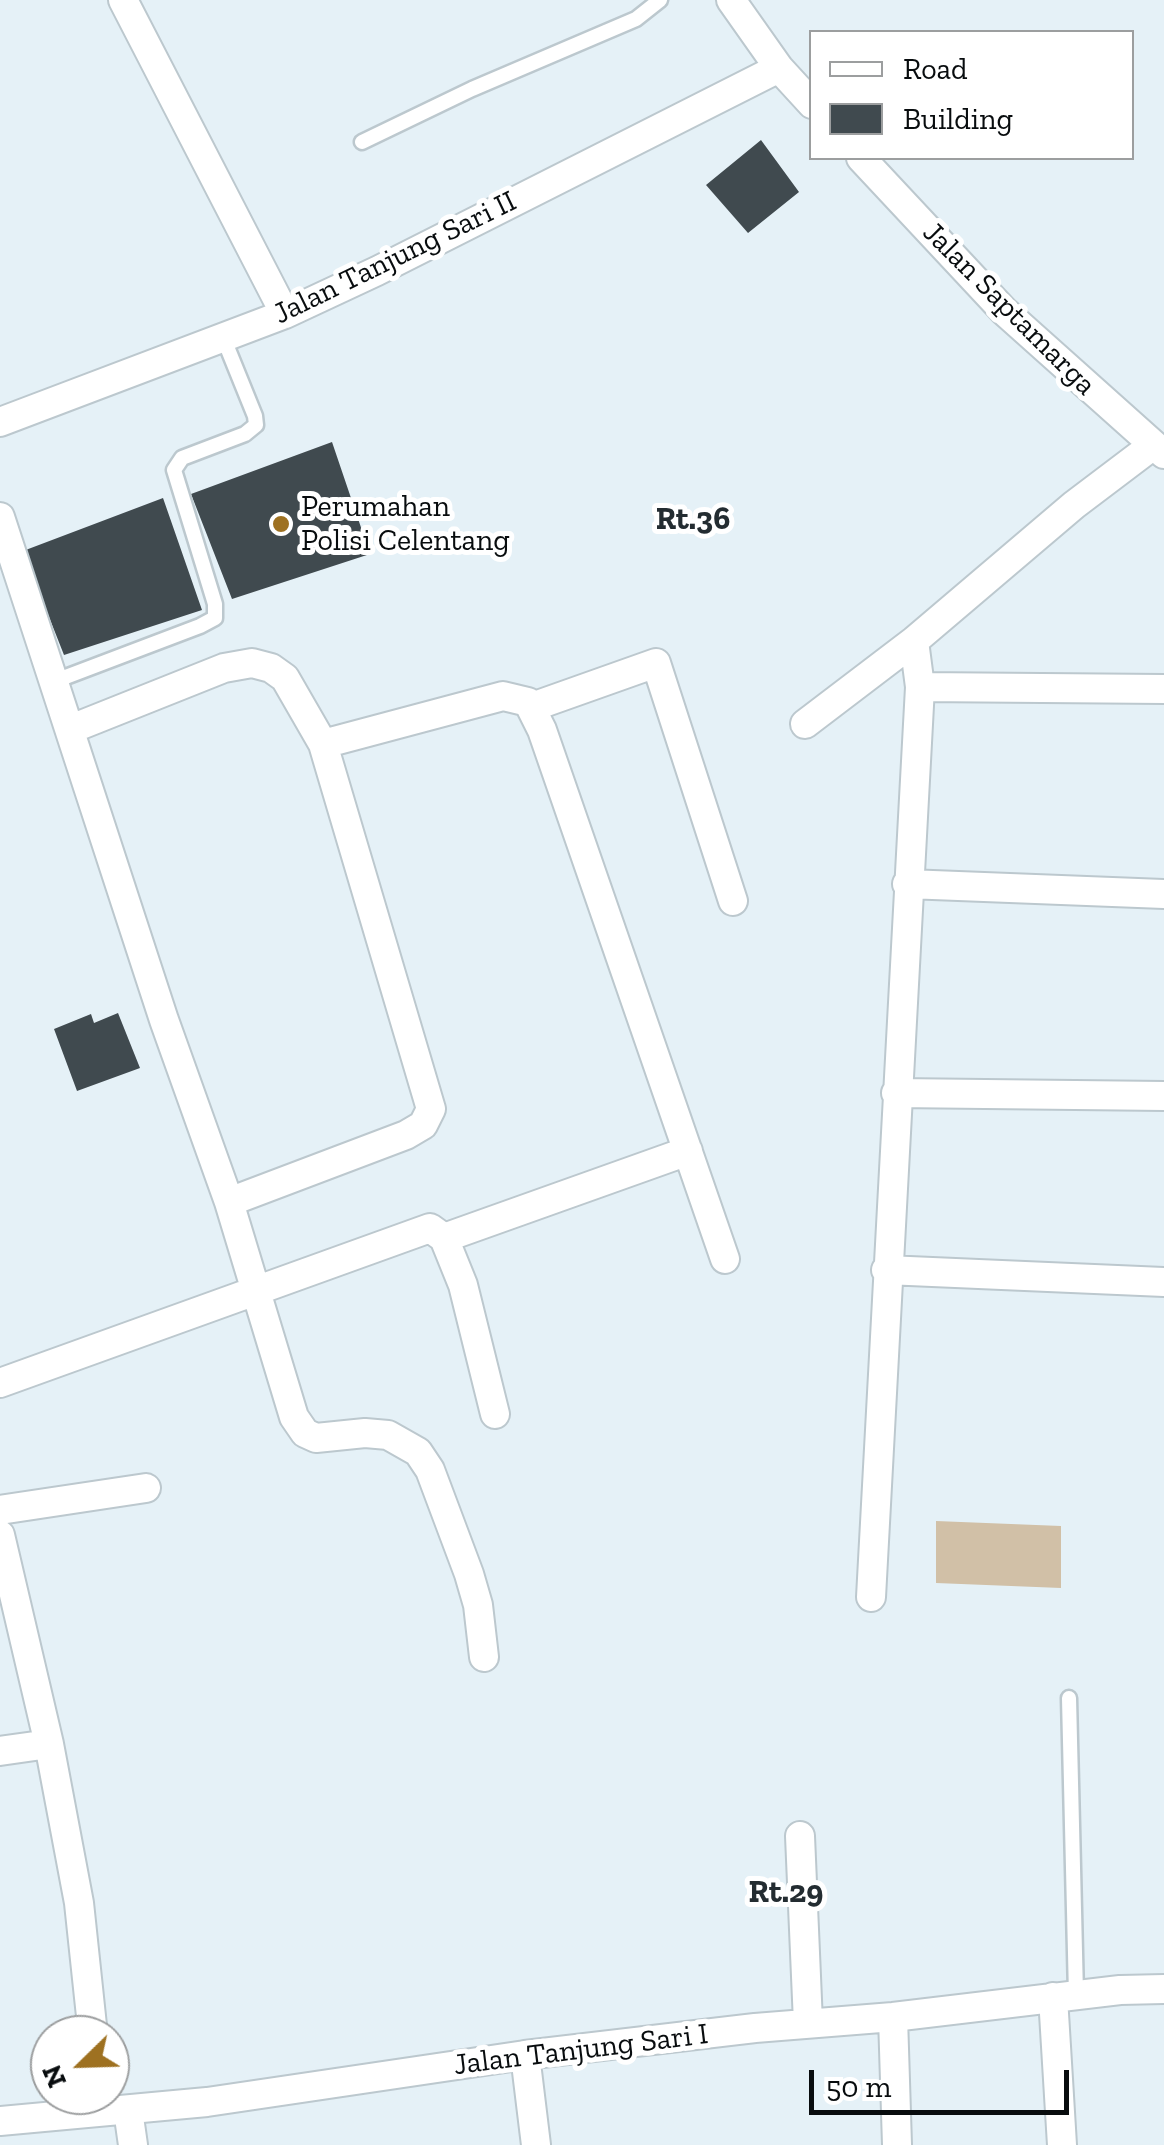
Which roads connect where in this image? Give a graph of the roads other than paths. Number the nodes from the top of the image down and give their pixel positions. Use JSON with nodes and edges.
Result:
{"nodes":[{"id":1,"x":122,"y":0,"type":"edge"},
{"id":2,"x":660,"y":0,"type":"edge"},
{"id":3,"x":731,"y":0,"type":"edge"},
{"id":4,"x":779,"y":68,"type":"junction"},
{"id":5,"x":809,"y":101,"type":"edge"},
{"id":6,"x":362,"y":142,"type":"dead end"},
{"id":7,"x":863,"y":160,"type":"edge"},
{"id":8,"x":285,"y":314,"type":"junction"},
{"id":9,"x":223,"y":337,"type":"junction"},
{"id":10,"x":2,"y":415,"type":"edge"},
{"id":11,"x":1158,"y":450,"type":"edge"},
{"id":12,"x":0,"y":517,"type":"edge"},
{"id":13,"x":914,"y":641,"type":"junction"},
{"id":14,"x":55,"y":681,"type":"junction"},
{"id":15,"x":920,"y":686,"type":"junction"},
{"id":16,"x":1164,"y":689,"type":"edge"},
{"id":17,"x":532,"y":707,"type":"junction"},
{"id":18,"x":805,"y":724,"type":"dead end"},
{"id":19,"x":71,"y":729,"type":"junction"},
{"id":20,"x":323,"y":744,"type":"junction"},
{"id":21,"x":908,"y":884,"type":"junction"},
{"id":22,"x":1164,"y":894,"type":"edge"},
{"id":23,"x":733,"y":901,"type":"dead end"},
{"id":24,"x":896,"y":1093,"type":"junction"},
{"id":25,"x":1164,"y":1096,"type":"edge"},
{"id":26,"x":688,"y":1151,"type":"junction"},
{"id":27,"x":229,"y":1202,"type":"junction"},
{"id":28,"x":444,"y":1238,"type":"junction"},
{"id":29,"x":725,"y":1259,"type":"dead end"},
{"id":30,"x":886,"y":1270,"type":"junction"},
{"id":31,"x":1164,"y":1282,"type":"edge"},
{"id":32,"x":256,"y":1292,"type":"junction"},
{"id":33,"x":0,"y":1383,"type":"edge"},
{"id":34,"x":495,"y":1414,"type":"dead end"},
{"id":35,"x":146,"y":1488,"type":"dead end"},
{"id":36,"x":0,"y":1510,"type":"edge"},
{"id":37,"x":0,"y":1535,"type":"edge"},
{"id":38,"x":870,"y":1596,"type":"dead end"},
{"id":39,"x":484,"y":1657,"type":"dead end"},
{"id":40,"x":1069,"y":1698,"type":"dead end"},
{"id":41,"x":48,"y":1744,"type":"junction"},
{"id":42,"x":0,"y":1752,"type":"edge"},
{"id":43,"x":800,"y":1836,"type":"dead end"},
{"id":44,"x":1164,"y":1988,"type":"edge"},
{"id":45,"x":1064,"y":1996,"type":"junction"},
{"id":46,"x":91,"y":2015,"type":"edge"},
{"id":47,"x":893,"y":2017,"type":"junction"},
{"id":48,"x":808,"y":2023,"type":"junction"},
{"id":49,"x":526,"y":2055,"type":"junction"},
{"id":50,"x":130,"y":2105,"type":"edge"},
{"id":51,"x":44,"y":2115,"type":"edge"},
{"id":52,"x":115,"y":2115,"type":"edge"},
{"id":53,"x":0,"y":2121,"type":"edge"},
{"id":54,"x":133,"y":2145,"type":"edge"},
{"id":55,"x":536,"y":2145,"type":"edge"},
{"id":56,"x":897,"y":2145,"type":"edge"},
{"id":57,"x":1062,"y":2145,"type":"edge"}],
"edges":[{"from":1,"to":8,"type":"street"},
{"from":2,"to":6,"type":"lane"},
{"from":3,"to":4,"type":"street"},
{"from":4,"to":5,"type":"street"},
{"from":4,"to":8,"type":"street","name":"Jalan Tanjung Sari II"},
{"from":7,"to":11,"type":"street","name":"Jalan Saptamarga"},
{"from":8,"to":9,"type":"street","name":"Jalan Tanjung Sari II"},
{"from":9,"to":10,"type":"street","name":"Jalan Tanjung Sari II"},
{"from":9,"to":14,"type":"lane"},
{"from":11,"to":13,"type":"street"},
{"from":12,"to":14,"type":"street"},
{"from":13,"to":15,"type":"street"},
{"from":13,"to":18,"type":"street"},
{"from":14,"to":19,"type":"street"},
{"from":15,"to":16,"type":"street"},
{"from":15,"to":21,"type":"street"},
{"from":17,"to":20,"type":"street"},
{"from":17,"to":23,"type":"street"},
{"from":17,"to":26,"type":"street"},
{"from":19,"to":20,"type":"street"},
{"from":19,"to":27,"type":"street"},
{"from":20,"to":27,"type":"street"},
{"from":21,"to":22,"type":"street"},
{"from":21,"to":24,"type":"street"},
{"from":24,"to":25,"type":"street"},
{"from":24,"to":30,"type":"street"},
{"from":26,"to":28,"type":"street"},
{"from":26,"to":29,"type":"street"},
{"from":27,"to":32,"type":"street"},
{"from":28,"to":32,"type":"street"},
{"from":28,"to":34,"type":"street"},
{"from":30,"to":31,"type":"street"},
{"from":30,"to":38,"type":"street"},
{"from":32,"to":33,"type":"street"},
{"from":32,"to":39,"type":"street"},
{"from":35,"to":36,"type":"street"},
{"from":37,"to":41,"type":"street"},
{"from":40,"to":45,"type":"lane"},
{"from":41,"to":42,"type":"street"},
{"from":41,"to":46,"type":"street"},
{"from":43,"to":48,"type":"street"},
{"from":44,"to":45,"type":"street","name":"Jalan Tanjung Sari I"},
{"from":45,"to":47,"type":"street","name":"Jalan Tanjung Sari I"},
{"from":45,"to":57,"type":"street"},
{"from":47,"to":48,"type":"street","name":"Jalan Tanjung Sari I"},
{"from":47,"to":56,"type":"street"},
{"from":48,"to":49,"type":"street","name":"Jalan Tanjung Sari I"},
{"from":49,"to":50,"type":"street","name":"Jalan Tanjung Sari I"},
{"from":49,"to":55,"type":"street"},
{"from":51,"to":53,"type":"street","name":"Jalan Tanjung Sari I"},
{"from":52,"to":54,"type":"street"}]}
